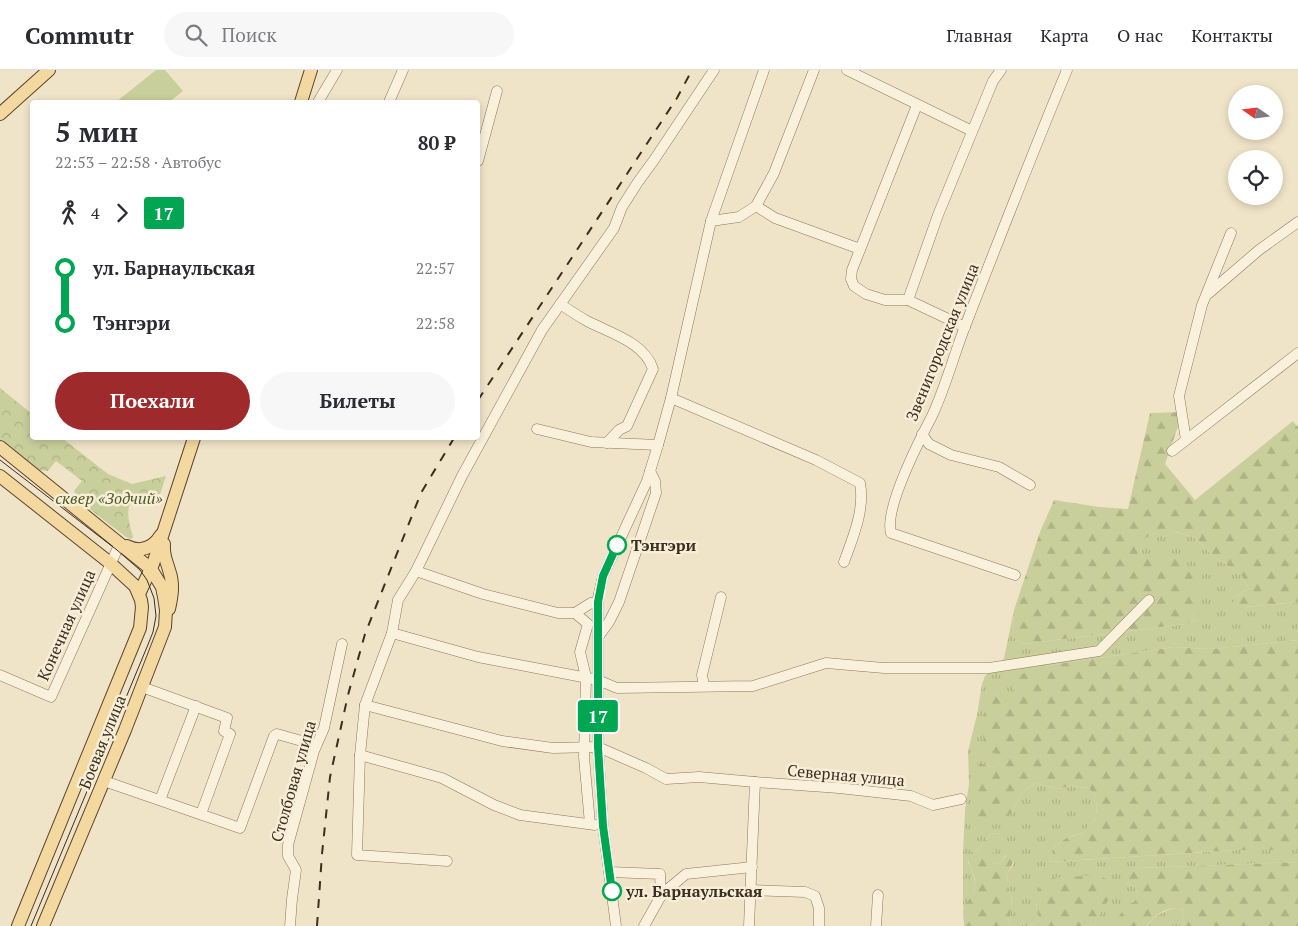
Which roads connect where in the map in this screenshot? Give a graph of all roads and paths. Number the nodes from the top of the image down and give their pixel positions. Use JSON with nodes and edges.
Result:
{"nodes":[{"id":1,"x":49,"y":70,"type":"edge"},
{"id":2,"x":311,"y":70,"type":"edge"},
{"id":3,"x":337,"y":70,"type":"edge"},
{"id":4,"x":403,"y":70,"type":"edge"},
{"id":5,"x":714,"y":70,"type":"edge"},
{"id":6,"x":764,"y":70,"type":"edge"},
{"id":7,"x":814,"y":70,"type":"edge"},
{"id":8,"x":846,"y":70,"type":"edge"},
{"id":9,"x":1001,"y":70,"type":"edge"},
{"id":10,"x":1067,"y":70,"type":"edge"},
{"id":11,"x":497,"y":91,"type":"dead end"},
{"id":12,"x":302,"y":100,"type":"edge"},
{"id":13,"x":319,"y":100,"type":"edge"},
{"id":14,"x":390,"y":100,"type":"edge"},
{"id":15,"x":917,"y":105,"type":"junction"},
{"id":16,"x":0,"y":114,"type":"edge"},
{"id":17,"x":972,"y":131,"type":"junction"},
{"id":18,"x":480,"y":155,"type":"edge"},
{"id":19,"x":756,"y":206,"type":"junction"},
{"id":20,"x":711,"y":221,"type":"junction"},
{"id":21,"x":1298,"y":222,"type":"edge"},
{"id":22,"x":1231,"y":233,"type":"dead end"},
{"id":23,"x":860,"y":249,"type":"junction"},
{"id":24,"x":1206,"y":295,"type":"junction"},
{"id":25,"x":908,"y":300,"type":"junction"},
{"id":26,"x":560,"y":304,"type":"junction"},
{"id":27,"x":964,"y":327,"type":"junction"},
{"id":28,"x":1298,"y":353,"type":"edge"},
{"id":29,"x":671,"y":398,"type":"junction"},
{"id":30,"x":627,"y":426,"type":"junction"},
{"id":31,"x":537,"y":429,"type":"dead end"},
{"id":32,"x":922,"y":434,"type":"junction"},
{"id":33,"x":193,"y":440,"type":"edge"},
{"id":34,"x":1186,"y":440,"type":"junction"},
{"id":35,"x":607,"y":443,"type":"junction"},
{"id":36,"x":641,"y":444,"type":"junction"},
{"id":37,"x":658,"y":445,"type":"junction"},
{"id":38,"x":0,"y":447,"type":"edge"},
{"id":39,"x":1172,"y":451,"type":"dead end"},
{"id":40,"x":650,"y":471,"type":"junction"},
{"id":41,"x":0,"y":476,"type":"edge"},
{"id":42,"x":1030,"y":485,"type":"dead end"},
{"id":43,"x":165,"y":529,"type":"junction"},
{"id":44,"x":120,"y":543,"type":"junction"},
{"id":45,"x":844,"y":562,"type":"dead end"},
{"id":46,"x":110,"y":563,"type":"junction"},
{"id":47,"x":152,"y":569,"type":"junction"},
{"id":48,"x":416,"y":571,"type":"junction"},
{"id":49,"x":1014,"y":575,"type":"dead end"},
{"id":50,"x":721,"y":597,"type":"dead end"},
{"id":51,"x":140,"y":600,"type":"junction"},
{"id":52,"x":1149,"y":600,"type":"dead end"},
{"id":53,"x":598,"y":602,"type":"junction"},
{"id":54,"x":575,"y":614,"type":"junction"},
{"id":55,"x":165,"y":627,"type":"junction"},
{"id":56,"x":392,"y":633,"type":"junction"},
{"id":57,"x":598,"y":637,"type":"junction"},
{"id":58,"x":342,"y":644,"type":"dead end"},
{"id":59,"x":0,"y":675,"type":"edge"},
{"id":60,"x":586,"y":677,"type":"junction"},
{"id":61,"x":598,"y":680,"type":"junction"},
{"id":62,"x":704,"y":686,"type":"junction"},
{"id":63,"x":142,"y":687,"type":"junction"},
{"id":64,"x":365,"y":705,"type":"junction"},
{"id":65,"x":196,"y":706,"type":"junction"},
{"id":66,"x":316,"y":745,"type":"junction"},
{"id":67,"x":598,"y":747,"type":"junction"},
{"id":68,"x":585,"y":748,"type":"junction"},
{"id":69,"x":360,"y":755,"type":"junction"},
{"id":70,"x":104,"y":781,"type":"junction"},
{"id":71,"x":755,"y":782,"type":"junction"},
{"id":72,"x":961,"y":799,"type":"dead end"},
{"id":73,"x":160,"y":800,"type":"junction"},
{"id":74,"x":201,"y":814,"type":"junction"},
{"id":75,"x":590,"y":824,"type":"junction"},
{"id":76,"x":603,"y":826,"type":"junction"},
{"id":77,"x":447,"y":862,"type":"dead end"},
{"id":78,"x":752,"y":867,"type":"junction"},
{"id":79,"x":610,"y":872,"type":"junction"},
{"id":80,"x":751,"y":890,"type":"junction"},
{"id":81,"x":878,"y":895,"type":"dead end"},
{"id":82,"x":661,"y":896,"type":"junction"},
{"id":83,"x":18,"y":926,"type":"edge"},
{"id":84,"x":44,"y":926,"type":"edge"},
{"id":85,"x":290,"y":926,"type":"edge"},
{"id":86,"x":616,"y":926,"type":"edge"},
{"id":87,"x":644,"y":926,"type":"edge"},
{"id":88,"x":749,"y":926,"type":"edge"},
{"id":89,"x":818,"y":926,"type":"edge"},
{"id":90,"x":876,"y":926,"type":"edge"}],
"edges":[{"from":1,"to":16,"type":"main road"},
{"from":2,"to":12,"type":"main road"},
{"from":3,"to":13,"type":"street"},
{"from":4,"to":14,"type":"street"},
{"from":5,"to":26,"type":"street"},
{"from":6,"to":20,"type":"street"},
{"from":7,"to":19,"type":"street"},
{"from":8,"to":15,"type":"street"},
{"from":9,"to":17,"type":"street"},
{"from":10,"to":27,"type":"street","name":"Звенигородская улица"},
{"from":11,"to":18,"type":"street"},
{"from":15,"to":17,"type":"street"},
{"from":15,"to":23,"type":"street"},
{"from":17,"to":25,"type":"street"},
{"from":19,"to":20,"type":"street"},
{"from":19,"to":23,"type":"street"},
{"from":20,"to":29,"type":"street"},
{"from":21,"to":24,"type":"street"},
{"from":22,"to":24,"type":"street"},
{"from":23,"to":25,"type":"street"},
{"from":24,"to":34,"type":"street"},
{"from":25,"to":27,"type":"street"},
{"from":26,"to":30,"type":"street"},
{"from":26,"to":48,"type":"street"},
{"from":27,"to":32,"type":"street","name":"Звенигородская улица"},
{"from":28,"to":34,"type":"street"},
{"from":29,"to":37,"type":"street"},
{"from":29,"to":45,"type":"street"},
{"from":30,"to":35,"type":"street"},
{"from":30,"to":36,"type":"street"},
{"from":31,"to":35,"type":"street"},
{"from":32,"to":42,"type":"street"},
{"from":32,"to":49,"type":"street","name":"Звенигородская улица"},
{"from":33,"to":43,"type":"main road","name":"Боевая улица"},
{"from":34,"to":39,"type":"street"},
{"from":35,"to":36,"type":"street"},
{"from":36,"to":37,"type":"street"},
{"from":37,"to":40,"type":"street"},
{"from":38,"to":44,"type":"main road"},
{"from":40,"to":53,"type":"street"},
{"from":40,"to":57,"type":"street"},
{"from":41,"to":46,"type":"main road"},
{"from":43,"to":44,"type":"main road"},
{"from":43,"to":47,"type":"main road","name":"Боевая улица"},
{"from":43,"to":55,"type":"main road"},
{"from":44,"to":46,"type":"street","name":"Конечная улица"},
{"from":44,"to":47,"type":"main road"},
{"from":46,"to":51,"type":"main road"},
{"from":46,"to":59,"type":"street","name":"Конечная улица"},
{"from":47,"to":51,"type":"main road","name":"Боевая улица"},
{"from":47,"to":55,"type":"main road","name":"Боевая улица"},
{"from":48,"to":54,"type":"street"},
{"from":48,"to":56,"type":"street"},
{"from":50,"to":62,"type":"street"},
{"from":51,"to":83,"type":"main road","name":"Боевая улица"},
{"from":52,"to":62,"type":"street"},
{"from":53,"to":54,"type":"street"},
{"from":53,"to":57,"type":"street"},
{"from":54,"to":60,"type":"street"},
{"from":55,"to":63,"type":"main road","name":"Боевая улица"},
{"from":56,"to":60,"type":"street"},
{"from":56,"to":64,"type":"street"},
{"from":57,"to":61,"type":"street"},
{"from":58,"to":66,"type":"street","name":"Столбовая улица"},
{"from":60,"to":61,"type":"street"},
{"from":60,"to":68,"type":"street"},
{"from":61,"to":62,"type":"street"},
{"from":61,"to":67,"type":"street"},
{"from":63,"to":65,"type":"street"},
{"from":63,"to":70,"type":"main road","name":"Боевая улица"},
{"from":64,"to":68,"type":"street"},
{"from":64,"to":69,"type":"street"},
{"from":65,"to":73,"type":"street"},
{"from":65,"to":74,"type":"street"},
{"from":66,"to":74,"type":"street"},
{"from":66,"to":85,"type":"street","name":"Столбовая улица"},
{"from":67,"to":68,"type":"street"},
{"from":67,"to":71,"type":"street","name":"Северная улица"},
{"from":67,"to":76,"type":"street"},
{"from":68,"to":75,"type":"street"},
{"from":69,"to":75,"type":"street"},
{"from":69,"to":77,"type":"street"},
{"from":70,"to":73,"type":"street"},
{"from":70,"to":84,"type":"main road","name":"Боевая улица"},
{"from":71,"to":72,"type":"street","name":"Северная улица"},
{"from":71,"to":78,"type":"street"},
{"from":73,"to":74,"type":"street"},
{"from":75,"to":76,"type":"street"},
{"from":76,"to":79,"type":"street"},
{"from":78,"to":80,"type":"street"},
{"from":78,"to":82,"type":"street"},
{"from":79,"to":82,"type":"street"},
{"from":79,"to":86,"type":"street"},
{"from":80,"to":88,"type":"street"},
{"from":80,"to":89,"type":"street"},
{"from":81,"to":90,"type":"street"},
{"from":82,"to":87,"type":"street"}]}
